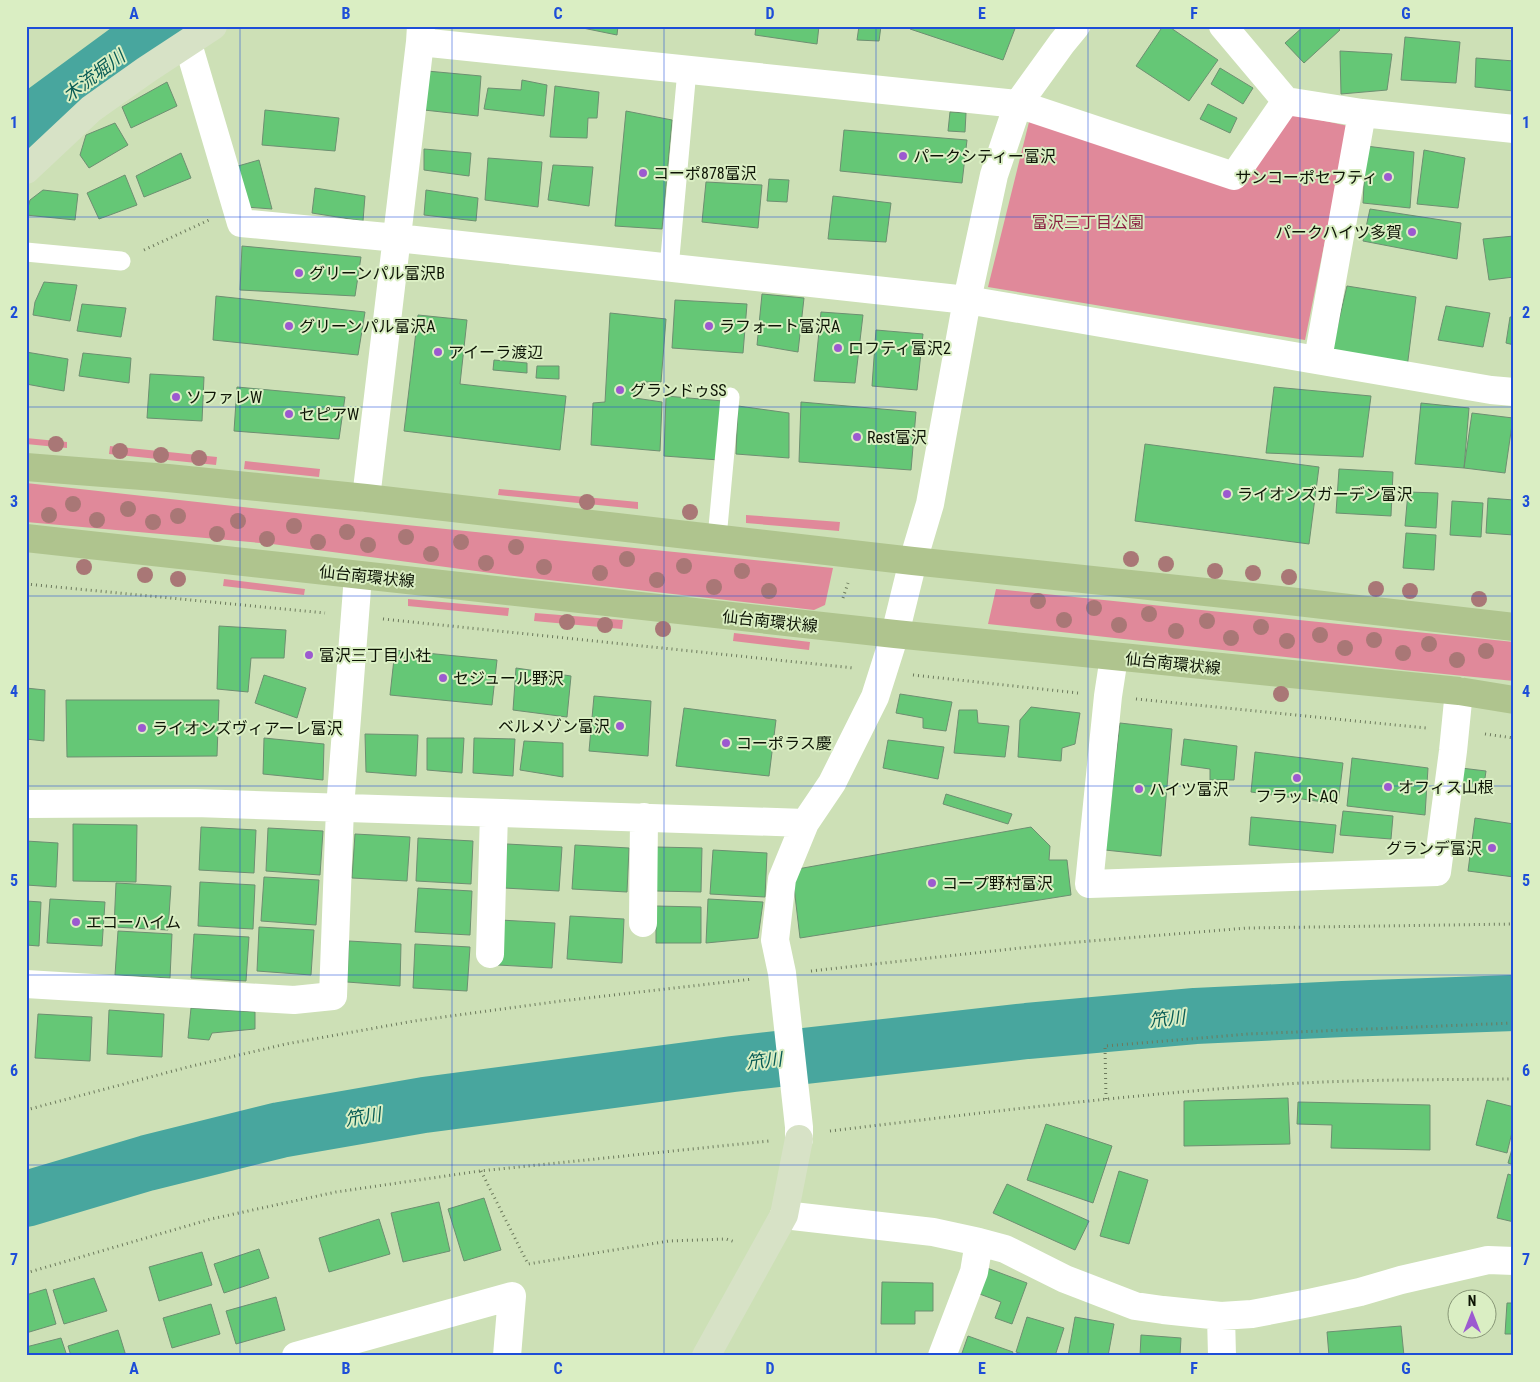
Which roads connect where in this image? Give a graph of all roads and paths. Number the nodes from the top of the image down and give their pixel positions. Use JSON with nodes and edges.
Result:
{"nodes":[{"id":1,"x":1076,"y":26,"type":"edge"},
{"id":2,"x":1223,"y":26,"type":"edge"},
{"id":3,"x":211,"y":27,"type":"edge"},
{"id":4,"x":420,"y":34,"type":"edge"},
{"id":5,"x":188,"y":44,"type":"junction"},
{"id":6,"x":687,"y":70,"type":"junction"},
{"id":7,"x":1286,"y":101,"type":"junction"},
{"id":8,"x":1018,"y":104,"type":"junction"},
{"id":9,"x":1362,"y":112,"type":"junction"},
{"id":10,"x":1514,"y":129,"type":"edge"},
{"id":11,"x":26,"y":170,"type":"edge"},
{"id":12,"x":236,"y":207,"type":"junction"},
{"id":13,"x":398,"y":238,"type":"junction"},
{"id":14,"x":26,"y":252,"type":"edge"},
{"id":15,"x":121,"y":261,"type":"joint"},
{"id":16,"x":669,"y":268,"type":"junction"},
{"id":17,"x":967,"y":300,"type":"junction"},
{"id":18,"x":1318,"y":359,"type":"junction"},
{"id":19,"x":1514,"y":392,"type":"edge"},
{"id":20,"x":730,"y":397,"type":"dead end"},
{"id":21,"x":26,"y":467,"type":"edge"},
{"id":22,"x":366,"y":498,"type":"junction"},
{"id":23,"x":26,"y":538,"type":"edge"},
{"id":24,"x":717,"y":538,"type":"junction"},
{"id":25,"x":856,"y":554,"type":"junction"},
{"id":26,"x":913,"y":561,"type":"junction"},
{"id":27,"x":358,"y":576,"type":"junction"},
{"id":28,"x":26,"y":584,"type":"edge"},
{"id":29,"x":355,"y":616,"type":"junction"},
{"id":30,"x":1514,"y":627,"type":"edge"},
{"id":31,"x":834,"y":628,"type":"junction"},
{"id":32,"x":895,"y":634,"type":"junction"},
{"id":33,"x":1114,"y":657,"type":"junction"},
{"id":34,"x":826,"y":666,"type":"junction"},
{"id":35,"x":883,"y":671,"type":"junction"},
{"id":36,"x":1459,"y":691,"type":"junction"},
{"id":37,"x":1108,"y":696,"type":"junction"},
{"id":38,"x":1514,"y":700,"type":"edge"},
{"id":39,"x":1456,"y":731,"type":"junction"},
{"id":40,"x":1514,"y":738,"type":"edge"},
{"id":41,"x":26,"y":804,"type":"edge"},
{"id":42,"x":340,"y":808,"type":"junction"},
{"id":43,"x":494,"y":812,"type":"junction"},
{"id":44,"x":644,"y":817,"type":"junction"},
{"id":45,"x":805,"y":823,"type":"junction"},
{"id":46,"x":643,"y":924,"type":"dead end"},
{"id":47,"x":490,"y":954,"type":"dead end"},
{"id":48,"x":26,"y":984,"type":"edge"},
{"id":49,"x":1514,"y":1024,"type":"edge"},
{"id":50,"x":1106,"y":1099,"type":"dead end"},
{"id":51,"x":480,"y":1171,"type":"dead end"},
{"id":52,"x":784,"y":1215,"type":"junction"},
{"id":53,"x":736,"y":1242,"type":"dead end"},
{"id":54,"x":979,"y":1242,"type":"junction"},
{"id":55,"x":1514,"y":1261,"type":"edge"},
{"id":56,"x":1221,"y":1316,"type":"junction"},
{"id":57,"x":296,"y":1356,"type":"edge"},
{"id":58,"x":507,"y":1356,"type":"edge"},
{"id":59,"x":706,"y":1356,"type":"edge"},
{"id":60,"x":942,"y":1356,"type":"edge"},
{"id":61,"x":1222,"y":1356,"type":"edge"}],
"edges":[{"from":1,"to":8,"type":"street"},
{"from":2,"to":7,"type":"street"},
{"from":3,"to":5,"type":"street"},
{"from":4,"to":6,"type":"street"},
{"from":4,"to":13,"type":"street"},
{"from":5,"to":11,"type":"street"},
{"from":5,"to":12,"type":"street"},
{"from":6,"to":8,"type":"street"},
{"from":6,"to":16,"type":"lane"},
{"from":7,"to":8,"type":"street"},
{"from":7,"to":9,"type":"street"},
{"from":8,"to":17,"type":"street"},
{"from":9,"to":10,"type":"street"},
{"from":9,"to":18,"type":"street"},
{"from":12,"to":13,"type":"street"},
{"from":12,"to":15,"type":"path"},
{"from":13,"to":16,"type":"street"},
{"from":13,"to":22,"type":"street"},
{"from":14,"to":15,"type":"lane"},
{"from":16,"to":17,"type":"street"},
{"from":17,"to":18,"type":"street"},
{"from":17,"to":26,"type":"street"},
{"from":18,"to":19,"type":"street"},
{"from":20,"to":24,"type":"lane"},
{"from":21,"to":22,"type":"main road"},
{"from":22,"to":24,"type":"main road"},
{"from":23,"to":27,"type":"main road","name":"仙台南環状線"},
{"from":24,"to":25,"type":"main road"},
{"from":25,"to":26,"type":"main road"},
{"from":25,"to":31,"type":"path"},
{"from":26,"to":30,"type":"main road"},
{"from":26,"to":32,"type":"street"},
{"from":27,"to":29,"type":"street"},
{"from":27,"to":31,"type":"main road","name":"仙台南環状線"},
{"from":28,"to":29,"type":"path"},
{"from":29,"to":34,"type":"path"},
{"from":29,"to":42,"type":"street"},
{"from":31,"to":32,"type":"main road","name":"仙台南環状線"},
{"from":31,"to":34,"type":"path"},
{"from":32,"to":33,"type":"main road","name":"仙台南環状線"},
{"from":32,"to":35,"type":"street"},
{"from":33,"to":36,"type":"main road","name":"仙台南環状線"},
{"from":33,"to":37,"type":"street"},
{"from":34,"to":35,"type":"path"},
{"from":35,"to":37,"type":"path"},
{"from":35,"to":45,"type":"street"},
{"from":36,"to":38,"type":"main road","name":"仙台南環状線"},
{"from":36,"to":39,"type":"street"},
{"from":37,"to":39,"type":"path"},
{"from":37,"to":39,"type":"street"},
{"from":39,"to":40,"type":"path"},
{"from":41,"to":42,"type":"street"},
{"from":42,"to":43,"type":"street"},
{"from":42,"to":48,"type":"street"},
{"from":43,"to":44,"type":"street"},
{"from":43,"to":47,"type":"street"},
{"from":44,"to":45,"type":"street"},
{"from":44,"to":46,"type":"street"},
{"from":45,"to":52,"type":"street"},
{"from":49,"to":50,"type":"path"},
{"from":51,"to":53,"type":"path"},
{"from":52,"to":54,"type":"street"},
{"from":52,"to":59,"type":"street"},
{"from":54,"to":56,"type":"street"},
{"from":54,"to":60,"type":"street"},
{"from":55,"to":56,"type":"street"},
{"from":56,"to":61,"type":"street"},
{"from":57,"to":58,"type":"street"}]}
